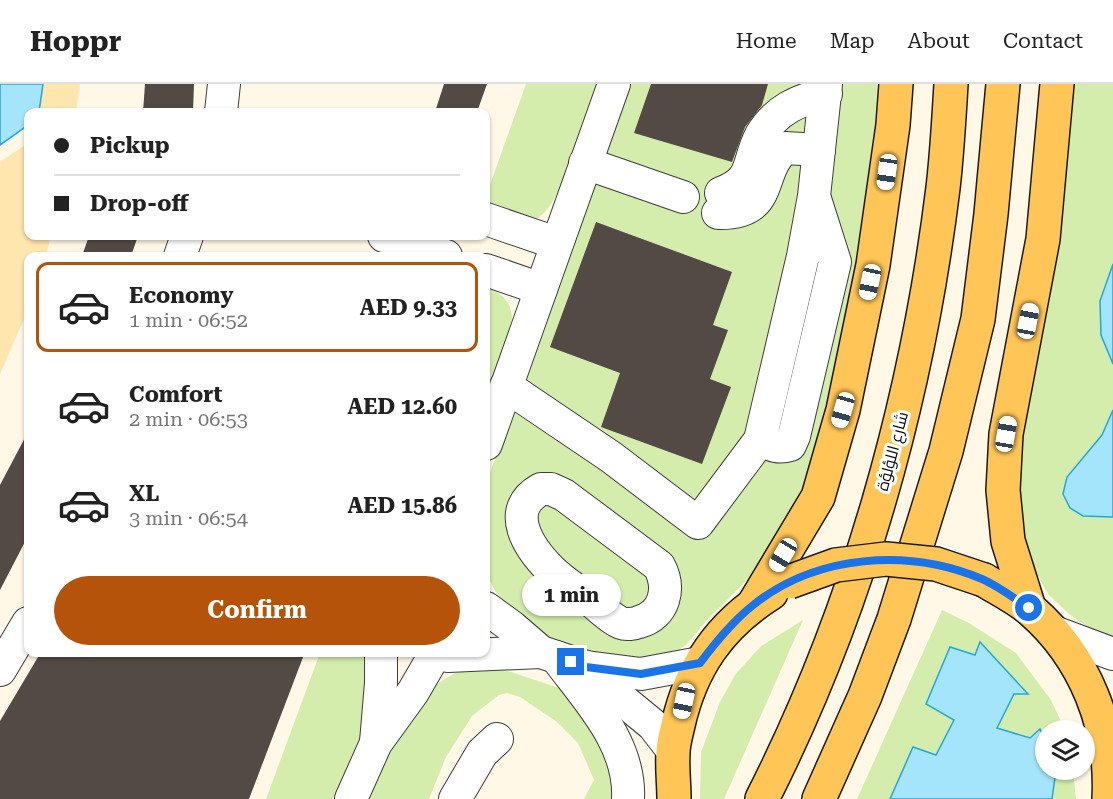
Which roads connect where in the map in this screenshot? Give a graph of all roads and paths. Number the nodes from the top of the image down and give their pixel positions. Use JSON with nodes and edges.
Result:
{"nodes":[{"id":1,"x":224,"y":84,"type":"edge"},
{"id":2,"x":614,"y":84,"type":"edge"},
{"id":3,"x":896,"y":84,"type":"edge"},
{"id":4,"x":951,"y":84,"type":"edge"},
{"id":5,"x":1003,"y":84,"type":"edge"},
{"id":6,"x":1057,"y":84,"type":"edge"},
{"id":7,"x":826,"y":89,"type":"edge"},
{"id":8,"x":221,"y":108,"type":"edge"},
{"id":9,"x":819,"y":150,"type":"junction"},
{"id":10,"x":585,"y":163,"type":"junction"},
{"id":11,"x":683,"y":197,"type":"dead end"},
{"id":12,"x":490,"y":220,"type":"edge"},
{"id":13,"x":396,"y":240,"type":"edge"},
{"id":14,"x":556,"y":243,"type":"junction"},
{"id":15,"x":434,"y":252,"type":"edge"},
{"id":16,"x":490,"y":271,"type":"edge"},
{"id":17,"x":541,"y":289,"type":"junction"},
{"id":18,"x":506,"y":387,"type":"junction"},
{"id":19,"x":490,"y":433,"type":"edge"},
{"id":20,"x":551,"y":571,"type":"joint"},
{"id":21,"x":754,"y":604,"type":"junction"},
{"id":22,"x":1029,"y":608,"type":"junction"},
{"id":23,"x":490,"y":611,"type":"edge"},
{"id":24,"x":24,"y":630,"type":"edge"},
{"id":25,"x":1054,"y":632,"type":"junction"},
{"id":26,"x":549,"y":654,"type":"junction"},
{"id":27,"x":1113,"y":654,"type":"edge"},
{"id":28,"x":490,"y":655,"type":"edge"},
{"id":29,"x":381,"y":657,"type":"edge"},
{"id":30,"x":409,"y":657,"type":"edge"},
{"id":31,"x":437,"y":657,"type":"edge"},
{"id":32,"x":443,"y":657,"type":"edge"},
{"id":33,"x":700,"y":663,"type":"junction"},
{"id":34,"x":586,"y":667,"type":"junction"},
{"id":35,"x":0,"y":670,"type":"edge"},
{"id":36,"x":497,"y":739,"type":"dead end"},
{"id":37,"x":376,"y":743,"type":"junction"},
{"id":38,"x":673,"y":751,"type":"junction"},
{"id":39,"x":1111,"y":796,"type":"edge"},
{"id":40,"x":351,"y":799,"type":"edge"},
{"id":41,"x":455,"y":799,"type":"edge"},
{"id":42,"x":628,"y":799,"type":"edge"},
{"id":43,"x":674,"y":799,"type":"edge"},
{"id":44,"x":762,"y":799,"type":"edge"},
{"id":45,"x":819,"y":799,"type":"edge"}],
"edges":[{"from":1,"to":8,"type":"street"},
{"from":2,"to":10,"type":"street"},
{"from":3,"to":21,"type":"main road"},
{"from":4,"to":44,"type":"main road","name":"شارع اللؤلؤة"},
{"from":5,"to":45,"type":"main road"},
{"from":6,"to":22,"type":"main road"},
{"from":7,"to":9,"type":"street"},
{"from":7,"to":9,"type":"street"},
{"from":9,"to":18,"type":"street"},
{"from":10,"to":11,"type":"street"},
{"from":10,"to":14,"type":"street"},
{"from":12,"to":14,"type":"street"},
{"from":13,"to":15,"type":"street"},
{"from":14,"to":17,"type":"street"},
{"from":16,"to":17,"type":"street"},
{"from":17,"to":18,"type":"street"},
{"from":18,"to":19,"type":"street"},
{"from":20,"to":20,"type":"street"},
{"from":21,"to":22,"type":"main road","bridge":true},
{"from":21,"to":33,"type":"main road"},
{"from":22,"to":25,"type":"main road"},
{"from":23,"to":26,"type":"street"},
{"from":24,"to":35,"type":"street"},
{"from":25,"to":27,"type":"street"},
{"from":25,"to":39,"type":"main road"},
{"from":26,"to":28,"type":"street"},
{"from":26,"to":34,"type":"street"},
{"from":26,"to":42,"type":"street"},
{"from":29,"to":37,"type":"street"},
{"from":30,"to":31,"type":"street"},
{"from":32,"to":37,"type":"street"},
{"from":33,"to":34,"type":"street"},
{"from":33,"to":38,"type":"main road"},
{"from":34,"to":38,"type":"street"},
{"from":36,"to":41,"type":"street"},
{"from":37,"to":40,"type":"street"},
{"from":38,"to":43,"type":"main road"}]}
